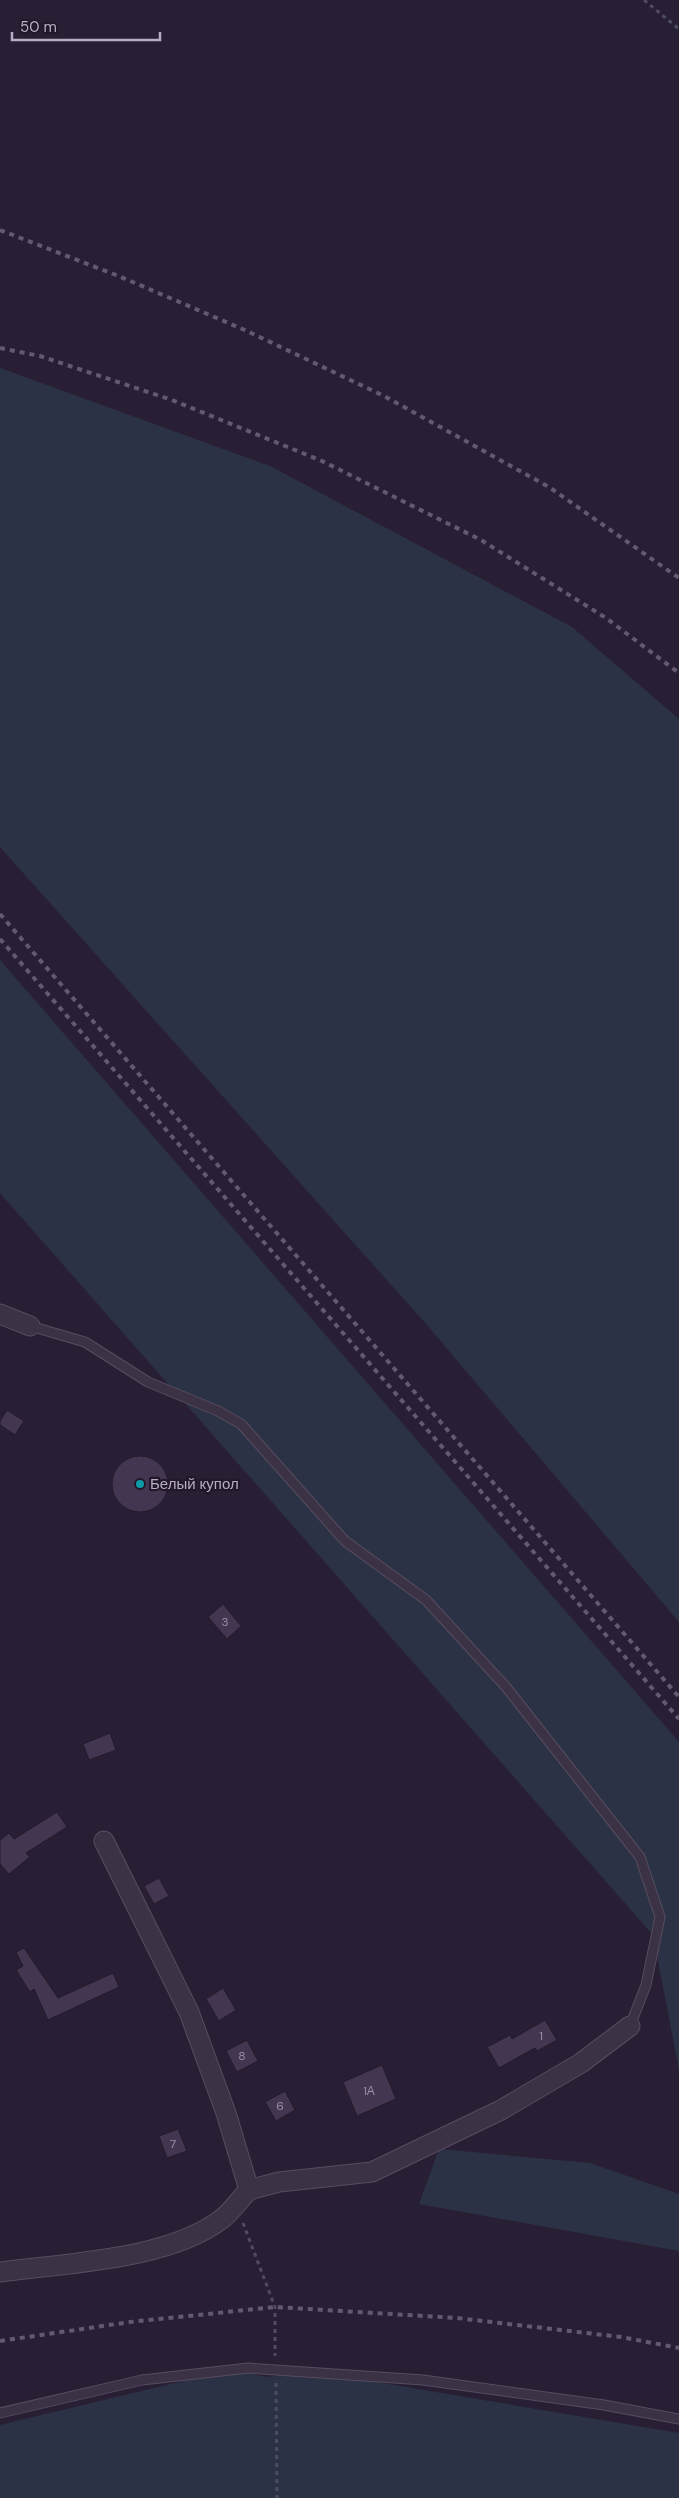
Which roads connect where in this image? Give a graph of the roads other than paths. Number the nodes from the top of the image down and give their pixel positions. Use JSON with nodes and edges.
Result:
{"nodes":[{"id":1,"x":0,"y":1314,"type":"edge"},
{"id":2,"x":30,"y":1326,"type":"joint"},
{"id":3,"x":104,"y":1841,"type":"dead end"},
{"id":4,"x":630,"y":2026,"type":"joint"},
{"id":5,"x":243,"y":2197,"type":"junction"},
{"id":6,"x":0,"y":2272,"type":"edge"},
{"id":7,"x":0,"y":2413,"type":"edge"},
{"id":8,"x":679,"y":2419,"type":"edge"}],
"edges":[{"from":1,"to":2,"type":"street"},
{"from":2,"to":4,"type":"lane"},
{"from":3,"to":5,"type":"street"},
{"from":4,"to":5,"type":"street"},
{"from":5,"to":6,"type":"street"},
{"from":7,"to":8,"type":"lane"}]}
